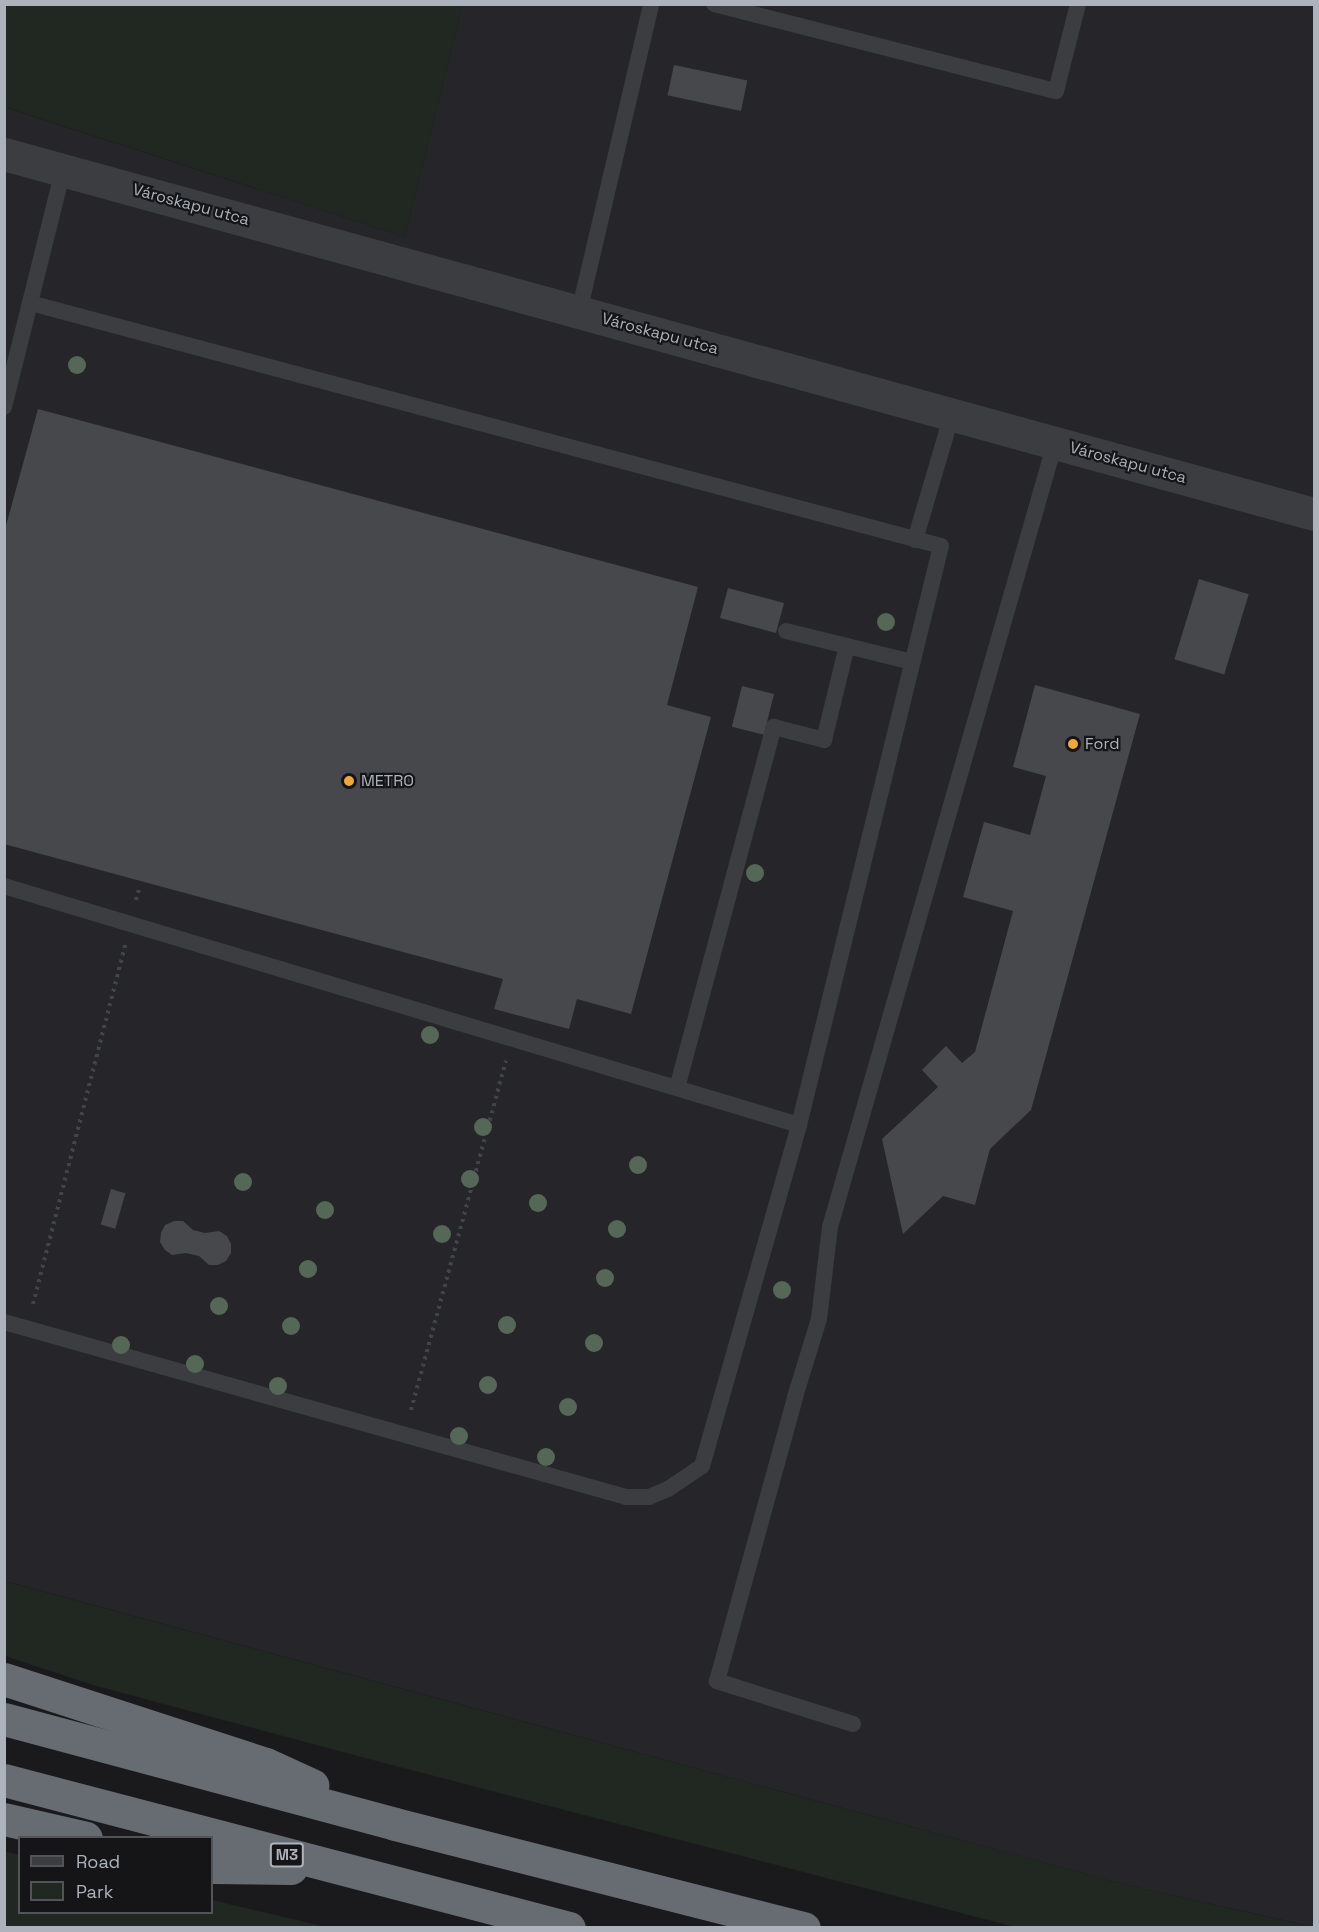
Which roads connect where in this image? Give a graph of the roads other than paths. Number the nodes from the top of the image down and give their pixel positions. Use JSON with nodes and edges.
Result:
{"nodes":[{"id":1,"x":651,"y":4,"type":"edge"},
{"id":2,"x":714,"y":4,"type":"edge"},
{"id":3,"x":1078,"y":4,"type":"edge"},
{"id":4,"x":4,"y":154,"type":"edge"},
{"id":5,"x":63,"y":170,"type":"junction"},
{"id":6,"x":30,"y":303,"type":"junction"},
{"id":7,"x":579,"y":312,"type":"junction"},
{"id":8,"x":4,"y":407,"type":"edge"},
{"id":9,"x":952,"y":414,"type":"junction"},
{"id":10,"x":1055,"y":442,"type":"junction"},
{"id":11,"x":1314,"y":514,"type":"edge"},
{"id":12,"x":915,"y":540,"type":"junction"},
{"id":13,"x":786,"y":631,"type":"dead end"},
{"id":14,"x":847,"y":646,"type":"junction"},
{"id":15,"x":912,"y":662,"type":"junction"},
{"id":16,"x":4,"y":886,"type":"edge"},
{"id":17,"x":677,"y":1088,"type":"junction"},
{"id":18,"x":800,"y":1125,"type":"junction"},
{"id":19,"x":4,"y":1322,"type":"edge"},
{"id":20,"x":4,"y":1679,"type":"edge"},
{"id":21,"x":4,"y":1719,"type":"edge"},
{"id":22,"x":853,"y":1724,"type":"dead end"},
{"id":23,"x":4,"y":1780,"type":"edge"},
{"id":24,"x":4,"y":1818,"type":"edge"},
{"id":25,"x":395,"y":1824,"type":"junction"},
{"id":26,"x":78,"y":1836,"type":"edge"},
{"id":27,"x":213,"y":1867,"type":"edge"},
{"id":28,"x":338,"y":1868,"type":"junction"},
{"id":29,"x":569,"y":1928,"type":"edge"},
{"id":30,"x":804,"y":1928,"type":"edge"}],
"edges":[{"from":1,"to":7,"type":"lane"},
{"from":2,"to":3,"type":"lane"},
{"from":4,"to":5,"type":"street","name":"Városkapu utca"},
{"from":5,"to":6,"type":"lane"},
{"from":5,"to":7,"type":"street","name":"Városkapu utca"},
{"from":6,"to":8,"type":"lane"},
{"from":6,"to":12,"type":"lane"},
{"from":7,"to":9,"type":"street","name":"Városkapu utca"},
{"from":9,"to":10,"type":"street","name":"Városkapu utca"},
{"from":9,"to":12,"type":"lane"},
{"from":10,"to":11,"type":"street","name":"Városkapu utca"},
{"from":10,"to":22,"type":"lane"},
{"from":12,"to":15,"type":"lane"},
{"from":13,"to":14,"type":"lane"},
{"from":14,"to":15,"type":"lane"},
{"from":14,"to":17,"type":"lane"},
{"from":15,"to":18,"type":"lane"},
{"from":16,"to":17,"type":"lane"},
{"from":17,"to":18,"type":"lane"},
{"from":18,"to":19,"type":"lane"},
{"from":20,"to":25,"type":"highway"},
{"from":21,"to":25,"type":"highway"},
{"from":23,"to":28,"type":"highway","number":"M3"},
{"from":24,"to":26,"type":"highway"},
{"from":25,"to":30,"type":"highway"},
{"from":27,"to":28,"type":"highway"},
{"from":28,"to":29,"type":"highway","number":"M3"}]}
